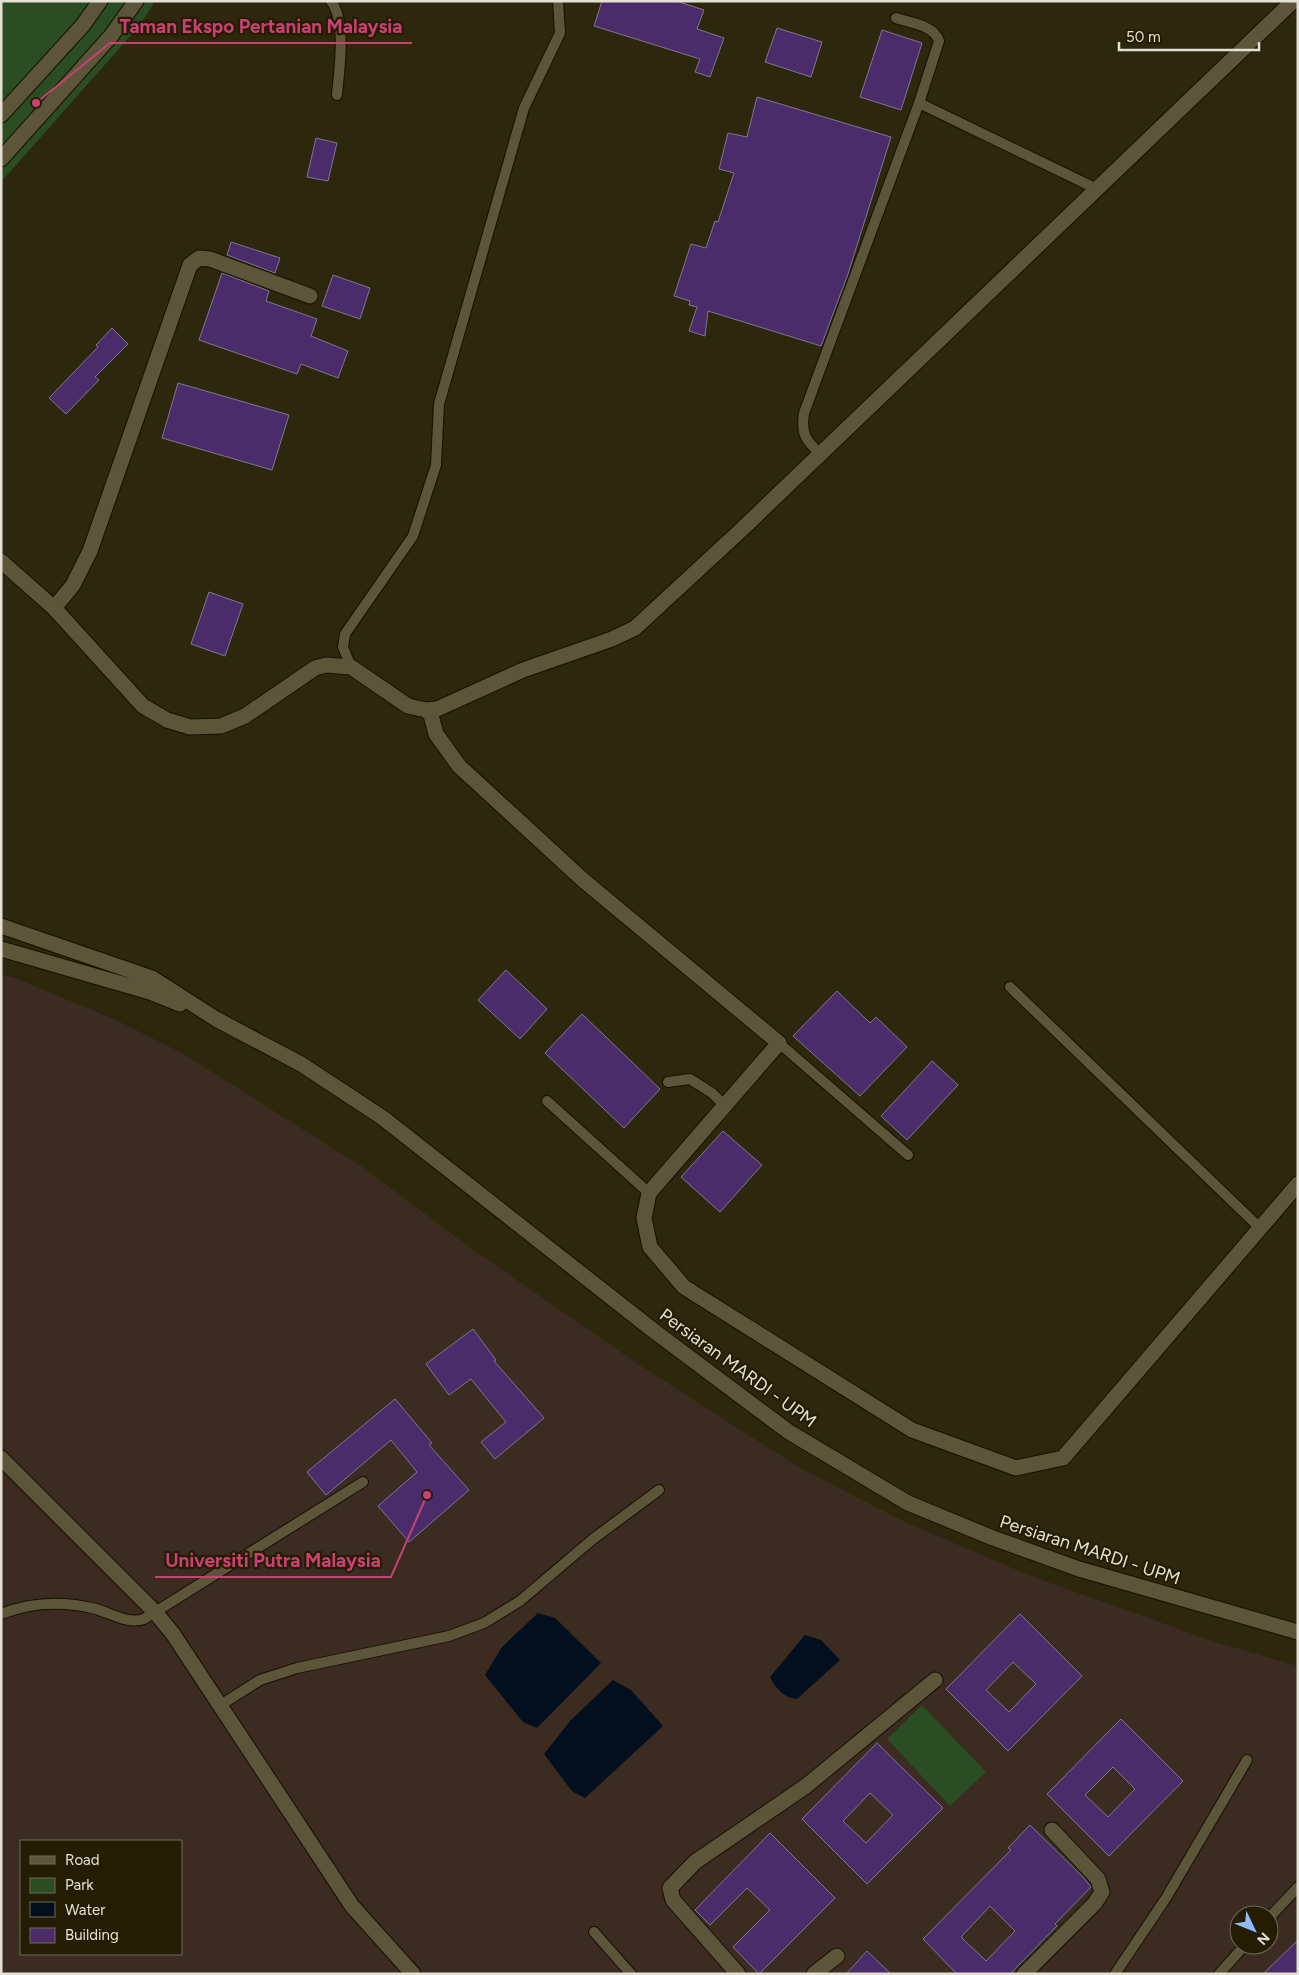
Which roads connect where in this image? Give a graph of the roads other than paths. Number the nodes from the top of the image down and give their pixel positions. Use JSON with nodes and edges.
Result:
{"nodes":[{"id":1,"x":100,"y":1,"type":"edge"},
{"id":2,"x":136,"y":1,"type":"edge"},
{"id":3,"x":331,"y":1,"type":"edge"},
{"id":4,"x":558,"y":1,"type":"edge"},
{"id":5,"x":1293,"y":1,"type":"edge"},
{"id":6,"x":896,"y":18,"type":"dead end"},
{"id":7,"x":337,"y":95,"type":"dead end"},
{"id":8,"x":919,"y":103,"type":"junction"},
{"id":9,"x":1,"y":115,"type":"edge"},
{"id":10,"x":1,"y":159,"type":"edge"},
{"id":11,"x":1097,"y":189,"type":"junction"},
{"id":12,"x":310,"y":296,"type":"dead end"},
{"id":13,"x":820,"y":454,"type":"junction"},
{"id":14,"x":1,"y":561,"type":"edge"},
{"id":15,"x":54,"y":608,"type":"junction"},
{"id":16,"x":351,"y":666,"type":"junction"},
{"id":17,"x":432,"y":722,"type":"junction"},
{"id":18,"x":1,"y":926,"type":"edge"},
{"id":19,"x":1,"y":949,"type":"edge"},
{"id":20,"x":1010,"y":987,"type":"dead end"},
{"id":21,"x":216,"y":1020,"type":"junction"},
{"id":22,"x":779,"y":1043,"type":"junction"},
{"id":23,"x":668,"y":1082,"type":"dead end"},
{"id":24,"x":547,"y":1100,"type":"dead end"},
{"id":25,"x":724,"y":1105,"type":"junction"},
{"id":26,"x":908,"y":1155,"type":"dead end"},
{"id":27,"x":1298,"y":1184,"type":"edge"},
{"id":28,"x":650,"y":1193,"type":"junction"},
{"id":29,"x":1261,"y":1229,"type":"junction"},
{"id":30,"x":1,"y":1458,"type":"edge"},
{"id":31,"x":363,"y":1482,"type":"dead end"},
{"id":32,"x":659,"y":1490,"type":"dead end"},
{"id":33,"x":155,"y":1612,"type":"junction"},
{"id":34,"x":1,"y":1614,"type":"edge"},
{"id":35,"x":1298,"y":1632,"type":"edge"},
{"id":36,"x":935,"y":1680,"type":"dead end"},
{"id":37,"x":220,"y":1706,"type":"junction"},
{"id":38,"x":1247,"y":1760,"type":"dead end"},
{"id":39,"x":1052,"y":1830,"type":"dead end"},
{"id":40,"x":1298,"y":1887,"type":"edge"},
{"id":41,"x":1279,"y":1907,"type":"edge"},
{"id":42,"x":594,"y":1932,"type":"dead end"},
{"id":43,"x":1236,"y":1955,"type":"edge"},
{"id":44,"x":837,"y":1956,"type":"dead end"},
{"id":45,"x":412,"y":1974,"type":"edge"},
{"id":46,"x":631,"y":1974,"type":"edge"},
{"id":47,"x":738,"y":1974,"type":"edge"},
{"id":48,"x":814,"y":1974,"type":"edge"},
{"id":49,"x":1024,"y":1974,"type":"edge"},
{"id":50,"x":1115,"y":1974,"type":"edge"},
{"id":51,"x":1219,"y":1974,"type":"edge"}],
"edges":[{"from":1,"to":9,"type":"street"},
{"from":2,"to":10,"type":"street"},
{"from":3,"to":7,"type":"lane"},
{"from":4,"to":16,"type":"lane"},
{"from":5,"to":11,"type":"street"},
{"from":6,"to":8,"type":"lane"},
{"from":8,"to":11,"type":"lane"},
{"from":8,"to":13,"type":"lane"},
{"from":11,"to":13,"type":"street"},
{"from":12,"to":15,"type":"street"},
{"from":13,"to":17,"type":"street"},
{"from":14,"to":15,"type":"street"},
{"from":15,"to":16,"type":"street"},
{"from":16,"to":17,"type":"street"},
{"from":17,"to":22,"type":"street"},
{"from":18,"to":21,"type":"street","name":"Persiaran MARDI - UPM"},
{"from":19,"to":21,"type":"street","name":"Persiaran MARDI - UPM"},
{"from":20,"to":29,"type":"lane"},
{"from":21,"to":35,"type":"street","name":"Persiaran MARDI - UPM"},
{"from":22,"to":25,"type":"street"},
{"from":22,"to":26,"type":"lane"},
{"from":23,"to":25,"type":"lane"},
{"from":24,"to":28,"type":"lane"},
{"from":25,"to":28,"type":"street"},
{"from":27,"to":29,"type":"street"},
{"from":28,"to":29,"type":"street"},
{"from":30,"to":33,"type":"street"},
{"from":31,"to":33,"type":"lane"},
{"from":32,"to":37,"type":"lane"},
{"from":33,"to":34,"type":"lane"},
{"from":33,"to":37,"type":"street"},
{"from":36,"to":47,"type":"street"},
{"from":37,"to":45,"type":"street"},
{"from":38,"to":50,"type":"lane"},
{"from":39,"to":49,"type":"street"},
{"from":40,"to":41,"type":"lane"},
{"from":42,"to":46,"type":"lane"},
{"from":43,"to":51,"type":"lane"},
{"from":44,"to":48,"type":"street"}]}
